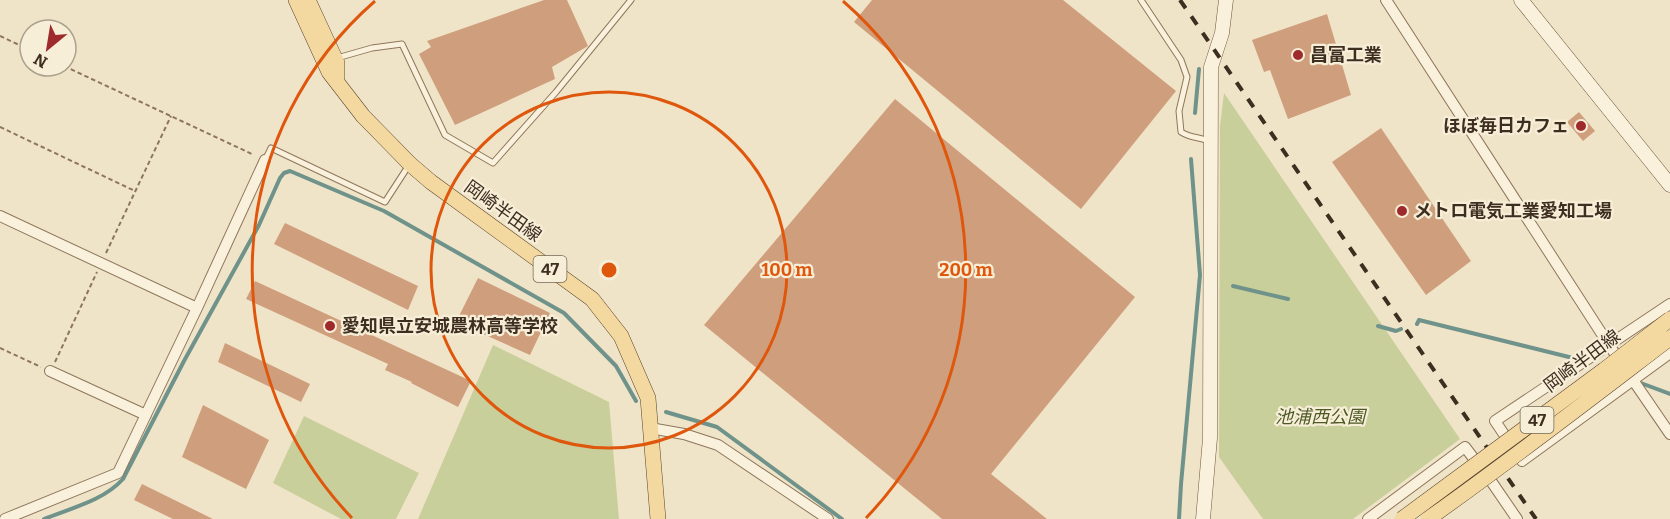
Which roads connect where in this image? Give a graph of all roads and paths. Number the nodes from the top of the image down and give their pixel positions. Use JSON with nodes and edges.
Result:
{"nodes":[{"id":1,"x":296,"y":0,"type":"edge"},
{"id":2,"x":308,"y":0,"type":"edge"},
{"id":3,"x":631,"y":0,"type":"edge"},
{"id":4,"x":1140,"y":0,"type":"edge"},
{"id":5,"x":1226,"y":0,"type":"edge"},
{"id":6,"x":1386,"y":0,"type":"edge"},
{"id":7,"x":1521,"y":0,"type":"edge"},
{"id":8,"x":0,"y":36,"type":"edge"},
{"id":9,"x":18,"y":44,"type":"edge"},
{"id":10,"x":335,"y":58,"type":"junction"},
{"id":11,"x":78,"y":73,"type":"edge"},
{"id":12,"x":337,"y":79,"type":"junction"},
{"id":13,"x":171,"y":116,"type":"junction"},
{"id":14,"x":0,"y":127,"type":"edge"},
{"id":15,"x":1209,"y":141,"type":"junction"},
{"id":16,"x":265,"y":160,"type":"junction"},
{"id":17,"x":410,"y":164,"type":"junction"},
{"id":18,"x":1670,"y":185,"type":"edge"},
{"id":19,"x":135,"y":191,"type":"junction"},
{"id":20,"x":0,"y":216,"type":"edge"},
{"id":21,"x":101,"y":264,"type":"junction"},
{"id":22,"x":1670,"y":304,"type":"edge"},
{"id":23,"x":197,"y":308,"type":"junction"},
{"id":24,"x":1670,"y":319,"type":"edge"},
{"id":25,"x":1670,"y":338,"type":"edge"},
{"id":26,"x":1610,"y":345,"type":"junction"},
{"id":27,"x":0,"y":348,"type":"edge"},
{"id":28,"x":1670,"y":352,"type":"edge"},
{"id":29,"x":50,"y":371,"type":"junction"},
{"id":30,"x":1633,"y":379,"type":"junction"},
{"id":31,"x":146,"y":415,"type":"junction"},
{"id":32,"x":650,"y":428,"type":"junction"},
{"id":33,"x":1670,"y":434,"type":"edge"},
{"id":34,"x":1491,"y":481,"type":"junction"},
{"id":35,"x":5,"y":519,"type":"edge"},
{"id":36,"x":658,"y":519,"type":"edge"},
{"id":37,"x":828,"y":519,"type":"edge"},
{"id":38,"x":1203,"y":519,"type":"edge"},
{"id":39,"x":1368,"y":519,"type":"edge"},
{"id":40,"x":1402,"y":519,"type":"edge"},
{"id":41,"x":1428,"y":519,"type":"edge"},
{"id":42,"x":1438,"y":519,"type":"edge"},
{"id":43,"x":1517,"y":519,"type":"edge"}],
"edges":[{"from":1,"to":12,"type":"main road","name":"岡崎半田線","number":"47"},
{"from":2,"to":10,"type":"main road","name":"岡崎半田線","number":"47"},
{"from":3,"to":10,"type":"lane"},
{"from":4,"to":15,"type":"lane"},
{"from":5,"to":15,"type":"street"},
{"from":6,"to":26,"type":"street"},
{"from":7,"to":18,"type":"street"},
{"from":8,"to":9,"type":"path"},
{"from":10,"to":12,"type":"main road","name":"岡崎半田線","number":"47"},
{"from":11,"to":13,"type":"path"},
{"from":12,"to":17,"type":"main road","name":"岡崎半田線","number":"47"},
{"from":13,"to":16,"type":"path"},
{"from":13,"to":19,"type":"path"},
{"from":14,"to":19,"type":"path"},
{"from":15,"to":38,"type":"street"},
{"from":16,"to":17,"type":"lane"},
{"from":16,"to":23,"type":"street"},
{"from":17,"to":32,"type":"main road","name":"岡崎半田線","number":"47"},
{"from":19,"to":21,"type":"path"},
{"from":20,"to":21,"type":"street"},
{"from":21,"to":23,"type":"street"},
{"from":21,"to":29,"type":"path"},
{"from":22,"to":26,"type":"street"},
{"from":23,"to":31,"type":"street"},
{"from":24,"to":40,"type":"main road","name":"岡崎半田線","number":"47","bridge":true},
{"from":25,"to":41,"type":"main road","name":"岡崎半田線","number":"47","bridge":true},
{"from":26,"to":30,"type":"street"},
{"from":26,"to":30,"type":"street"},
{"from":27,"to":29,"type":"path"},
{"from":28,"to":30,"type":"street"},
{"from":29,"to":31,"type":"street"},
{"from":30,"to":33,"type":"street"},
{"from":31,"to":35,"type":"street"},
{"from":32,"to":36,"type":"main road","name":"岡崎半田線","number":"47"},
{"from":32,"to":37,"type":"street"},
{"from":34,"to":39,"type":"street"},
{"from":34,"to":42,"type":"street"},
{"from":34,"to":43,"type":"street"}]}
